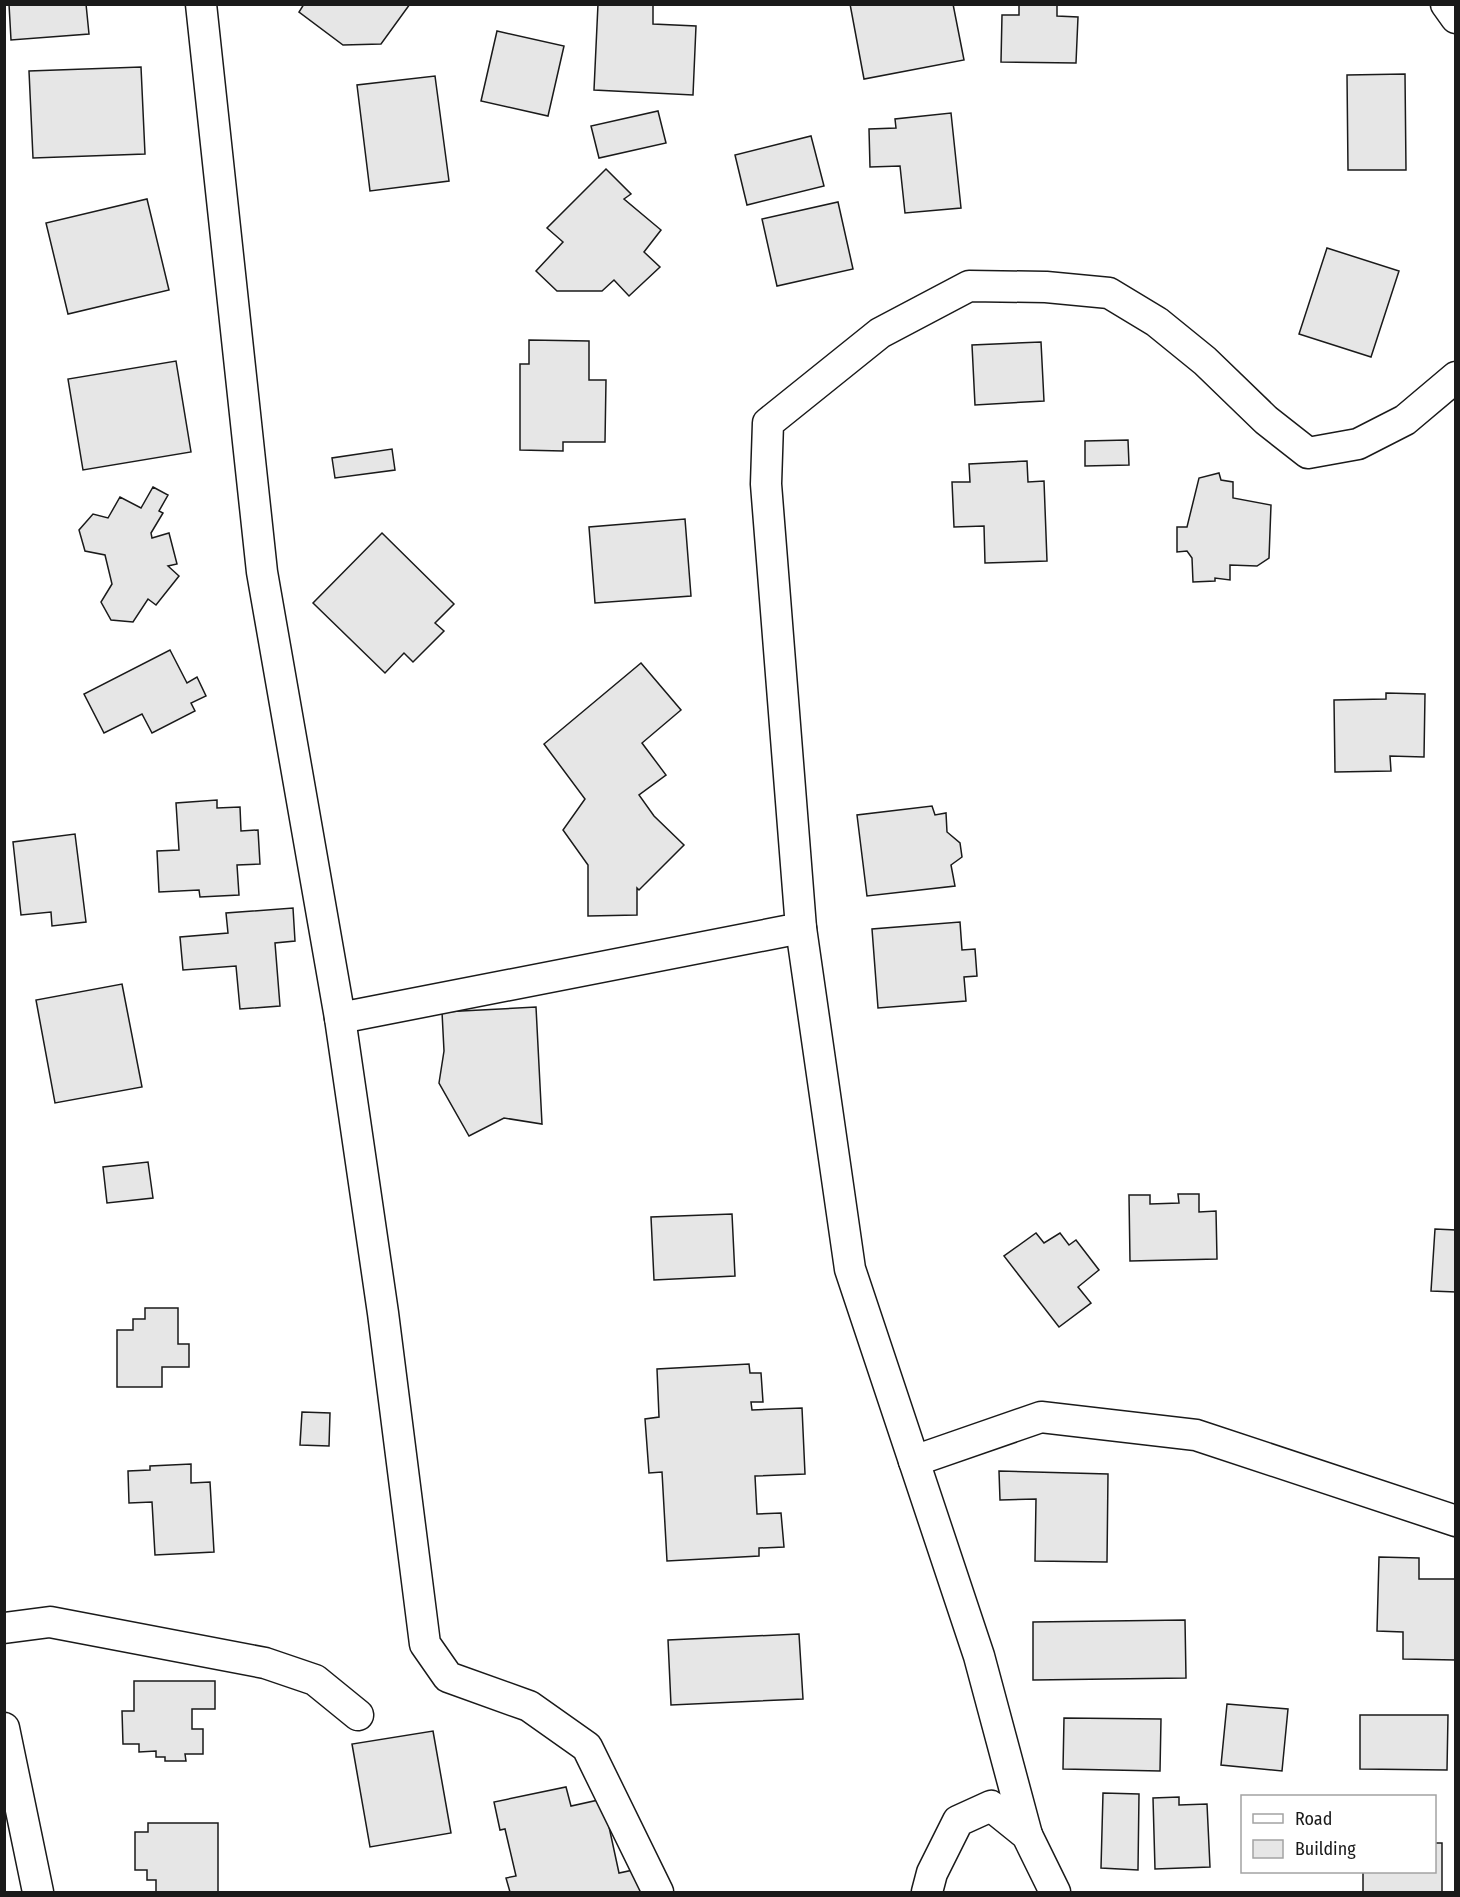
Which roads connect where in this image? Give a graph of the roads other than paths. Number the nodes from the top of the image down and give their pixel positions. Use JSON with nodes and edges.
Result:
{"nodes":[{"id":1,"x":201,"y":4,"type":"edge"},
{"id":2,"x":1446,"y":4,"type":"edge"},
{"id":3,"x":1455,"y":18,"type":"edge"},
{"id":4,"x":1455,"y":377,"type":"edge"},
{"id":5,"x":801,"y":928,"type":"junction"},
{"id":6,"x":339,"y":1018,"type":"junction"},
{"id":7,"x":914,"y":1461,"type":"junction"},
{"id":8,"x":1455,"y":1521,"type":"edge"},
{"id":9,"x":4,"y":1628,"type":"edge"},
{"id":10,"x":358,"y":1715,"type":"dead end"},
{"id":11,"x":4,"y":1728,"type":"edge"},
{"id":12,"x":1027,"y":1835,"type":"junction"},
{"id":13,"x":38,"y":1893,"type":"edge"},
{"id":14,"x":658,"y":1893,"type":"edge"},
{"id":15,"x":927,"y":1893,"type":"edge"},
{"id":16,"x":1056,"y":1893,"type":"edge"}],
"edges":[{"from":1,"to":6,"type":"street"},
{"from":2,"to":3,"type":"street"},
{"from":4,"to":5,"type":"street"},
{"from":5,"to":6,"type":"street"},
{"from":5,"to":7,"type":"street"},
{"from":6,"to":14,"type":"street"},
{"from":7,"to":8,"type":"street"},
{"from":7,"to":12,"type":"street"},
{"from":9,"to":10,"type":"street"},
{"from":11,"to":13,"type":"street"},
{"from":12,"to":15,"type":"street"},
{"from":12,"to":16,"type":"street"}]}
